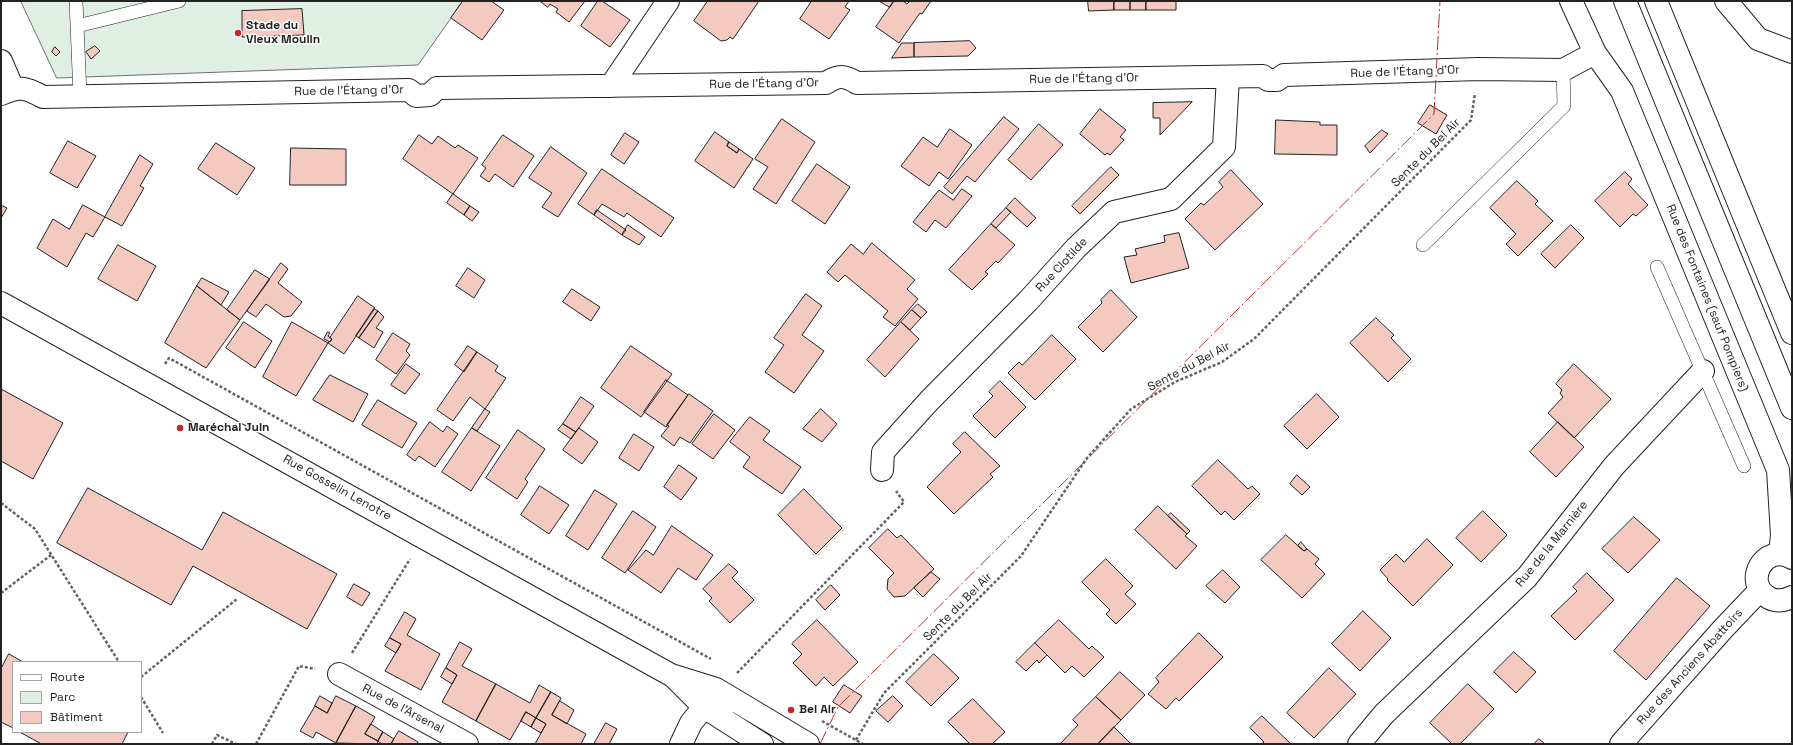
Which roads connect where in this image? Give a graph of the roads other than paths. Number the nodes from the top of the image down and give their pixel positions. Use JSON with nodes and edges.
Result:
{"nodes":[{"id":1,"x":76,"y":1,"type":"edge"},
{"id":2,"x":178,"y":1,"type":"edge"},
{"id":3,"x":668,"y":1,"type":"edge"},
{"id":4,"x":1571,"y":1,"type":"edge"},
{"id":5,"x":1625,"y":1,"type":"edge"},
{"id":6,"x":1656,"y":1,"type":"edge"},
{"id":7,"x":1726,"y":1,"type":"edge"},
{"id":8,"x":77,"y":26,"type":"junction"},
{"id":9,"x":1595,"y":52,"type":"junction"},
{"id":10,"x":1792,"y":52,"type":"edge"},
{"id":11,"x":1,"y":61,"type":"edge"},
{"id":12,"x":1563,"y":70,"type":"junction"},
{"id":13,"x":1228,"y":76,"type":"junction"},
{"id":14,"x":611,"y":86,"type":"junction"},
{"id":15,"x":7,"y":92,"type":"edge"},
{"id":16,"x":80,"y":95,"type":"junction"},
{"id":17,"x":1423,"y":245,"type":"dead end"},
{"id":18,"x":1657,"y":267,"type":"dead end"},
{"id":19,"x":1,"y":303,"type":"edge"},
{"id":20,"x":1792,"y":333,"type":"edge"},
{"id":21,"x":1703,"y":370,"type":"junction"},
{"id":22,"x":1792,"y":408,"type":"edge"},
{"id":23,"x":1744,"y":466,"type":"dead end"},
{"id":24,"x":882,"y":470,"type":"road end"},
{"id":25,"x":1786,"y":556,"type":"edge"},
{"id":26,"x":1760,"y":590,"type":"junction"},
{"id":27,"x":1792,"y":597,"type":"edge"},
{"id":28,"x":338,"y":674,"type":"road end"},
{"id":29,"x":672,"y":674,"type":"junction"},
{"id":30,"x":704,"y":707,"type":"junction"},
{"id":31,"x":761,"y":714,"type":"junction"},
{"id":32,"x":467,"y":744,"type":"edge"},
{"id":33,"x":681,"y":744,"type":"edge"},
{"id":34,"x":762,"y":744,"type":"edge"},
{"id":35,"x":808,"y":744,"type":"edge"},
{"id":36,"x":1359,"y":744,"type":"edge"},
{"id":37,"x":1621,"y":744,"type":"edge"}],
"edges":[{"from":1,"to":8,"type":"lane"},
{"from":2,"to":8,"type":"lane"},
{"from":3,"to":14,"type":"street"},
{"from":4,"to":9,"type":"street","name":"Rue des Fontaines (sauf Pompiers)"},
{"from":5,"to":22,"type":"street"},
{"from":6,"to":20,"type":"street"},
{"from":7,"to":10,"type":"street"},
{"from":8,"to":16,"type":"lane"},
{"from":9,"to":12,"type":"street"},
{"from":9,"to":25,"type":"street","name":"Rue des Fontaines (sauf Pompiers)"},
{"from":11,"to":15,"type":"street"},
{"from":12,"to":13,"type":"street","name":"Rue de l'Étang d'Or"},
{"from":12,"to":17,"type":"lane"},
{"from":13,"to":14,"type":"street","name":"Rue de l'Étang d'Or"},
{"from":13,"to":24,"type":"street","name":"Rue Clotilde"},
{"from":14,"to":16,"type":"street","name":"Rue de l'Étang d'Or"},
{"from":15,"to":16,"type":"street","name":"Rue de l'Étang d'Or"},
{"from":18,"to":21,"type":"lane"},
{"from":19,"to":29,"type":"street","name":"Rue Gosselin Lenotre"},
{"from":21,"to":23,"type":"lane"},
{"from":21,"to":36,"type":"street","name":"Rue de la Marnière"},
{"from":25,"to":26,"type":"street"},
{"from":26,"to":27,"type":"street"},
{"from":26,"to":37,"type":"street","name":"Rue des Anciens Abattoirs"},
{"from":28,"to":32,"type":"street","name":"Rue de l'Arsenal"},
{"from":29,"to":30,"type":"street","name":"Rue Gosselin Lenotre"},
{"from":29,"to":31,"type":"street","name":"Rue Gosselin Lenotre"},
{"from":30,"to":31,"type":"street"},
{"from":30,"to":33,"type":"street"},
{"from":30,"to":34,"type":"street","name":"Rue Gosselin Lenotre"},
{"from":31,"to":35,"type":"street","name":"Rue Gosselin Lenotre"}]}
